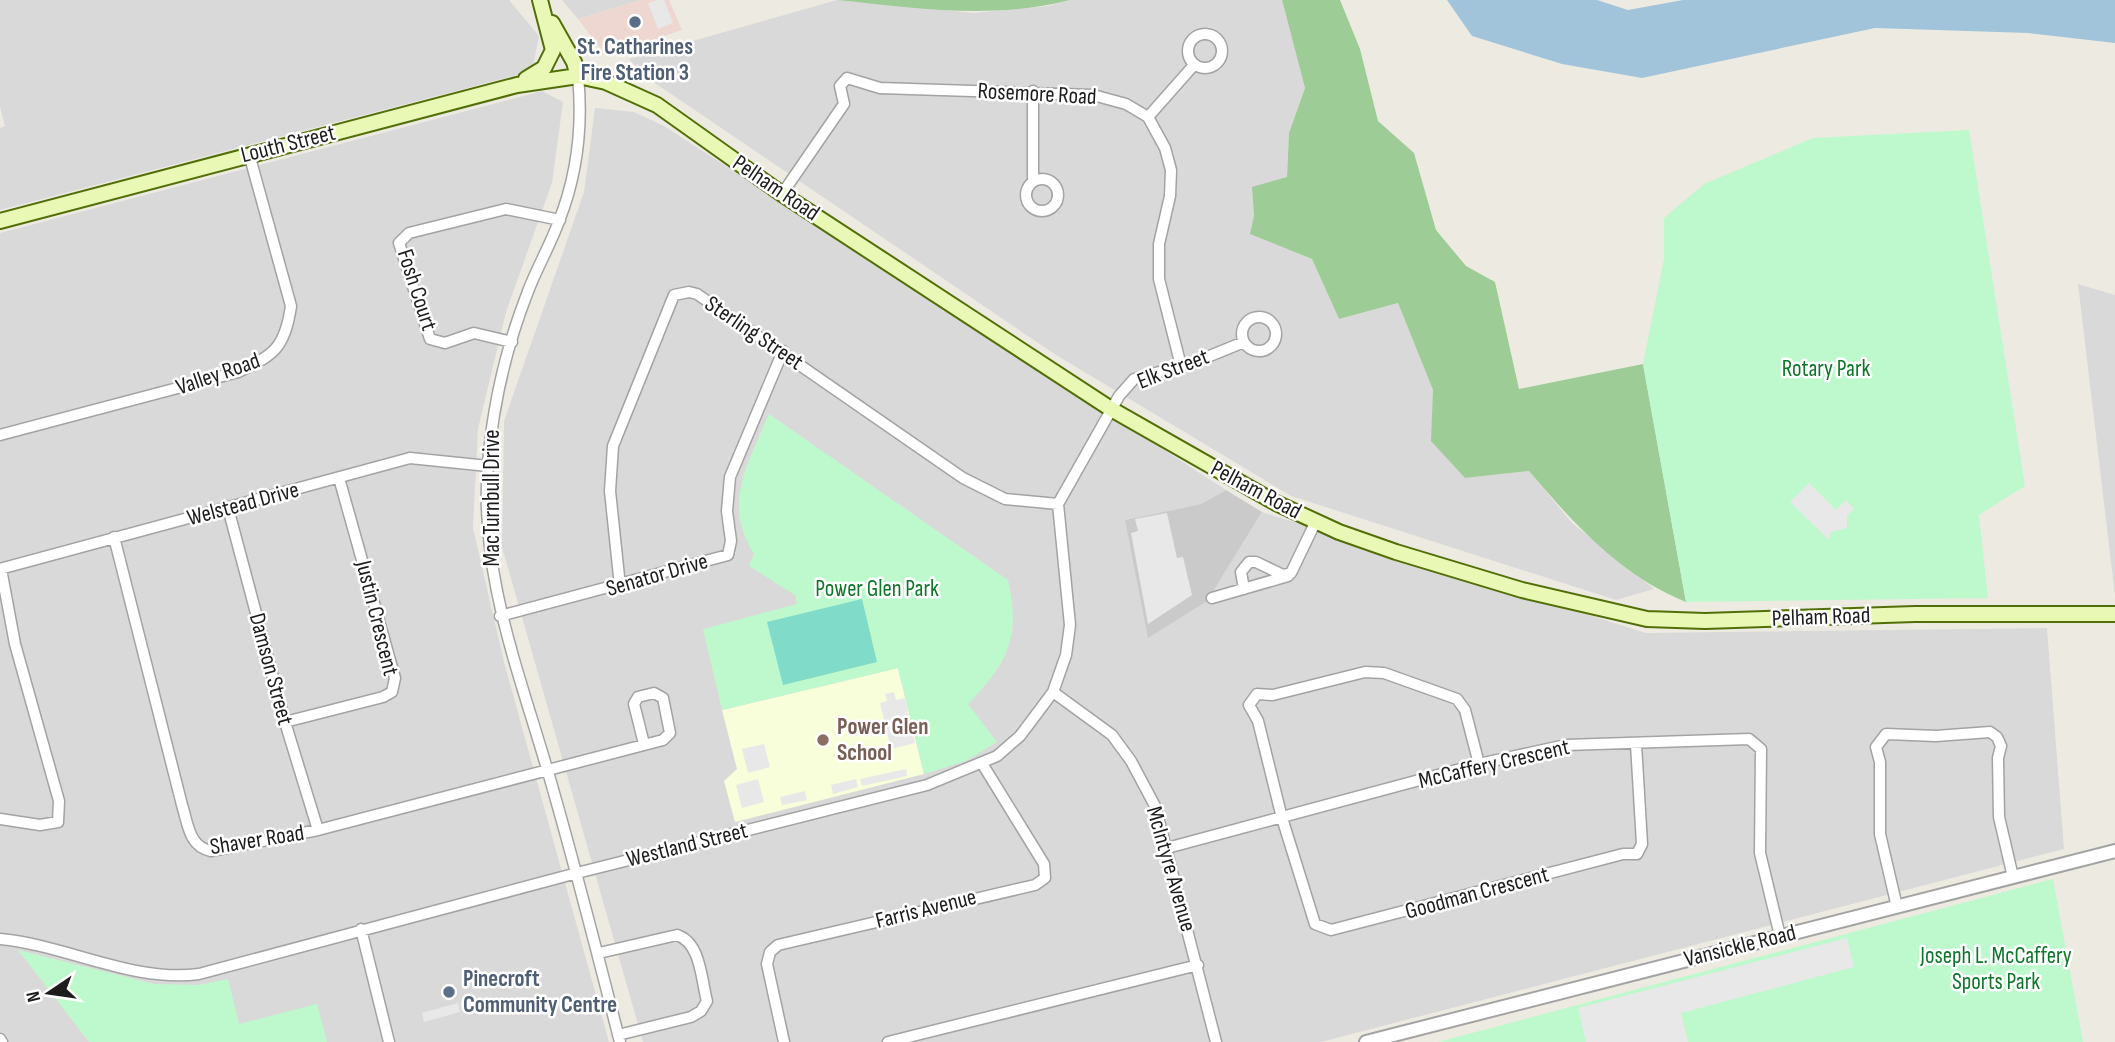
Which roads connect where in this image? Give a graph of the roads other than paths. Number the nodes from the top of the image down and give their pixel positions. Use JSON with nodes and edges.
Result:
{"nodes":[{"id":1,"x":540,"y":0,"type":"edge"},
{"id":2,"x":1194,"y":65,"type":"dead end"},
{"id":3,"x":578,"y":76,"type":"junction"},
{"id":4,"x":517,"y":85,"type":"junction"},
{"id":5,"x":1033,"y":92,"type":"junction"},
{"id":6,"x":1148,"y":117,"type":"junction"},
{"id":7,"x":249,"y":154,"type":"junction"},
{"id":8,"x":1033,"y":182,"type":"dead end"},
{"id":9,"x":782,"y":194,"type":"junction"},
{"id":10,"x":560,"y":220,"type":"junction"},
{"id":11,"x":0,"y":221,"type":"edge"},
{"id":12,"x":512,"y":342,"type":"junction"},
{"id":13,"x":1244,"y":342,"type":"dead end"},
{"id":14,"x":783,"y":351,"type":"junction"},
{"id":15,"x":1181,"y":366,"type":"junction"},
{"id":16,"x":1111,"y":409,"type":"junction"},
{"id":17,"x":0,"y":435,"type":"edge"},
{"id":18,"x":488,"y":466,"type":"junction"},
{"id":19,"x":339,"y":478,"type":"junction"},
{"id":20,"x":1058,"y":504,"type":"junction"},
{"id":21,"x":228,"y":508,"type":"junction"},
{"id":22,"x":1316,"y":522,"type":"junction"},
{"id":23,"x":114,"y":537,"type":"junction"},
{"id":24,"x":1295,"y":568,"type":"junction"},
{"id":25,"x":1,"y":569,"type":"edge"},
{"id":26,"x":620,"y":586,"type":"junction"},
{"id":27,"x":1244,"y":589,"type":"junction"},
{"id":28,"x":1212,"y":598,"type":"dead end"},
{"id":29,"x":2115,"y":614,"type":"edge"},
{"id":30,"x":500,"y":617,"type":"junction"},
{"id":31,"x":1053,"y":692,"type":"junction"},
{"id":32,"x":285,"y":722,"type":"junction"},
{"id":33,"x":644,"y":744,"type":"junction"},
{"id":34,"x":1636,"y":744,"type":"junction"},
{"id":35,"x":1479,"y":764,"type":"junction"},
{"id":36,"x":983,"y":765,"type":"junction"},
{"id":37,"x":548,"y":770,"type":"junction"},
{"id":38,"x":1282,"y":818,"type":"junction"},
{"id":39,"x":0,"y":819,"type":"edge"},
{"id":40,"x":318,"y":830,"type":"junction"},
{"id":41,"x":1167,"y":848,"type":"junction"},
{"id":42,"x":2115,"y":851,"type":"edge"},
{"id":43,"x":577,"y":873,"type":"junction"},
{"id":44,"x":2014,"y":877,"type":"junction"},
{"id":45,"x":1898,"y":907,"type":"junction"},
{"id":46,"x":361,"y":929,"type":"junction"},
{"id":47,"x":1780,"y":936,"type":"junction"},
{"id":48,"x":0,"y":939,"type":"edge"},
{"id":49,"x":599,"y":953,"type":"junction"},
{"id":50,"x":1198,"y":965,"type":"junction"},
{"id":51,"x":619,"y":1038,"type":"edge"},
{"id":52,"x":389,"y":1042,"type":"edge"},
{"id":53,"x":785,"y":1042,"type":"edge"},
{"id":54,"x":888,"y":1042,"type":"edge"},
{"id":55,"x":1216,"y":1042,"type":"edge"},
{"id":56,"x":1366,"y":1042,"type":"edge"}],
"edges":[{"from":1,"to":3,"type":"main road"},
{"from":1,"to":4,"type":"main road"},
{"from":2,"to":6,"type":"street"},
{"from":3,"to":4,"type":"main road","name":"Louth Street"},
{"from":3,"to":9,"type":"main road","name":"Pelham Road"},
{"from":3,"to":10,"type":"street","name":"MacTurnbull Drive"},
{"from":4,"to":7,"type":"main road","name":"Louth Street"},
{"from":5,"to":6,"type":"street","name":"Rosemore Road"},
{"from":5,"to":8,"type":"street"},
{"from":5,"to":9,"type":"street","name":"Rosemore Road"},
{"from":6,"to":15,"type":"street"},
{"from":7,"to":11,"type":"main road","name":"Louth Street"},
{"from":7,"to":17,"type":"street","name":"Valley Road"},
{"from":9,"to":16,"type":"main road","name":"Pelham Road"},
{"from":10,"to":12,"type":"street","name":"MacTurnbull Drive"},
{"from":10,"to":12,"type":"street","name":"Fosh Court"},
{"from":12,"to":18,"type":"street","name":"MacTurnbull Drive"},
{"from":13,"to":15,"type":"street","name":"Elk Street"},
{"from":14,"to":20,"type":"street","name":"Sterling Street"},
{"from":14,"to":26,"type":"street","name":"Senator Drive"},
{"from":14,"to":26,"type":"street","name":"Sterling Street"},
{"from":15,"to":16,"type":"street","name":"Elk Street"},
{"from":16,"to":20,"type":"street"},
{"from":16,"to":22,"type":"main road","name":"Pelham Road"},
{"from":18,"to":19,"type":"street","name":"Welstead Drive"},
{"from":18,"to":30,"type":"street","name":"MacTurnbull Drive"},
{"from":19,"to":21,"type":"street","name":"Welstead Drive"},
{"from":19,"to":32,"type":"street","name":"Justin Crescent"},
{"from":20,"to":31,"type":"street","name":"Westland Street"},
{"from":21,"to":23,"type":"street","name":"Welstead Drive"},
{"from":21,"to":32,"type":"street","name":"Damson Street"},
{"from":22,"to":24,"type":"street"},
{"from":22,"to":29,"type":"main road","name":"Pelham Road"},
{"from":23,"to":25,"type":"street","name":"Welstead Drive"},
{"from":23,"to":40,"type":"street","name":"Shaver Road"},
{"from":24,"to":27,"type":"street"},
{"from":24,"to":27,"type":"street"},
{"from":25,"to":39,"type":"street"},
{"from":26,"to":30,"type":"street","name":"Senator Drive"},
{"from":27,"to":28,"type":"street"},
{"from":30,"to":37,"type":"street","name":"MacTurnbull Drive"},
{"from":31,"to":36,"type":"street","name":"Westland Street"},
{"from":31,"to":41,"type":"street","name":"McIntyre Avenue"},
{"from":32,"to":40,"type":"street","name":"Damson Street"},
{"from":33,"to":33,"type":"street","name":"Shaver Road"},
{"from":33,"to":37,"type":"street","name":"Shaver Road"},
{"from":34,"to":35,"type":"street","name":"McCaffery Crescent"},
{"from":34,"to":38,"type":"street","name":"Goodman Crescent"},
{"from":34,"to":47,"type":"street","name":"McCaffery Crescent"},
{"from":35,"to":38,"type":"street","name":"McCaffery Crescent"},
{"from":35,"to":38,"type":"street"},
{"from":36,"to":43,"type":"street","name":"Westland Street"},
{"from":36,"to":53,"type":"street","name":"Farris Avenue"},
{"from":37,"to":40,"type":"street","name":"Shaver Road"},
{"from":37,"to":43,"type":"street","name":"MacTurnbull Drive"},
{"from":38,"to":41,"type":"street","name":"McCaffery Crescent"},
{"from":41,"to":50,"type":"street","name":"McIntyre Avenue"},
{"from":42,"to":44,"type":"street","name":"Vansickle Road"},
{"from":43,"to":46,"type":"street","name":"Westland Street"},
{"from":43,"to":49,"type":"street","name":"MacTurnbull Drive"},
{"from":44,"to":45,"type":"street","name":"Vansickle Road"},
{"from":44,"to":45,"type":"street"},
{"from":45,"to":47,"type":"street","name":"Vansickle Road"},
{"from":46,"to":48,"type":"street","name":"Westland Street"},
{"from":46,"to":52,"type":"street"},
{"from":47,"to":56,"type":"street","name":"Vansickle Road"},
{"from":49,"to":51,"type":"street","name":"MacTurnbull Drive"},
{"from":49,"to":51,"type":"street"},
{"from":50,"to":54,"type":"street"},
{"from":50,"to":55,"type":"street","name":"McIntyre Avenue"}]}
